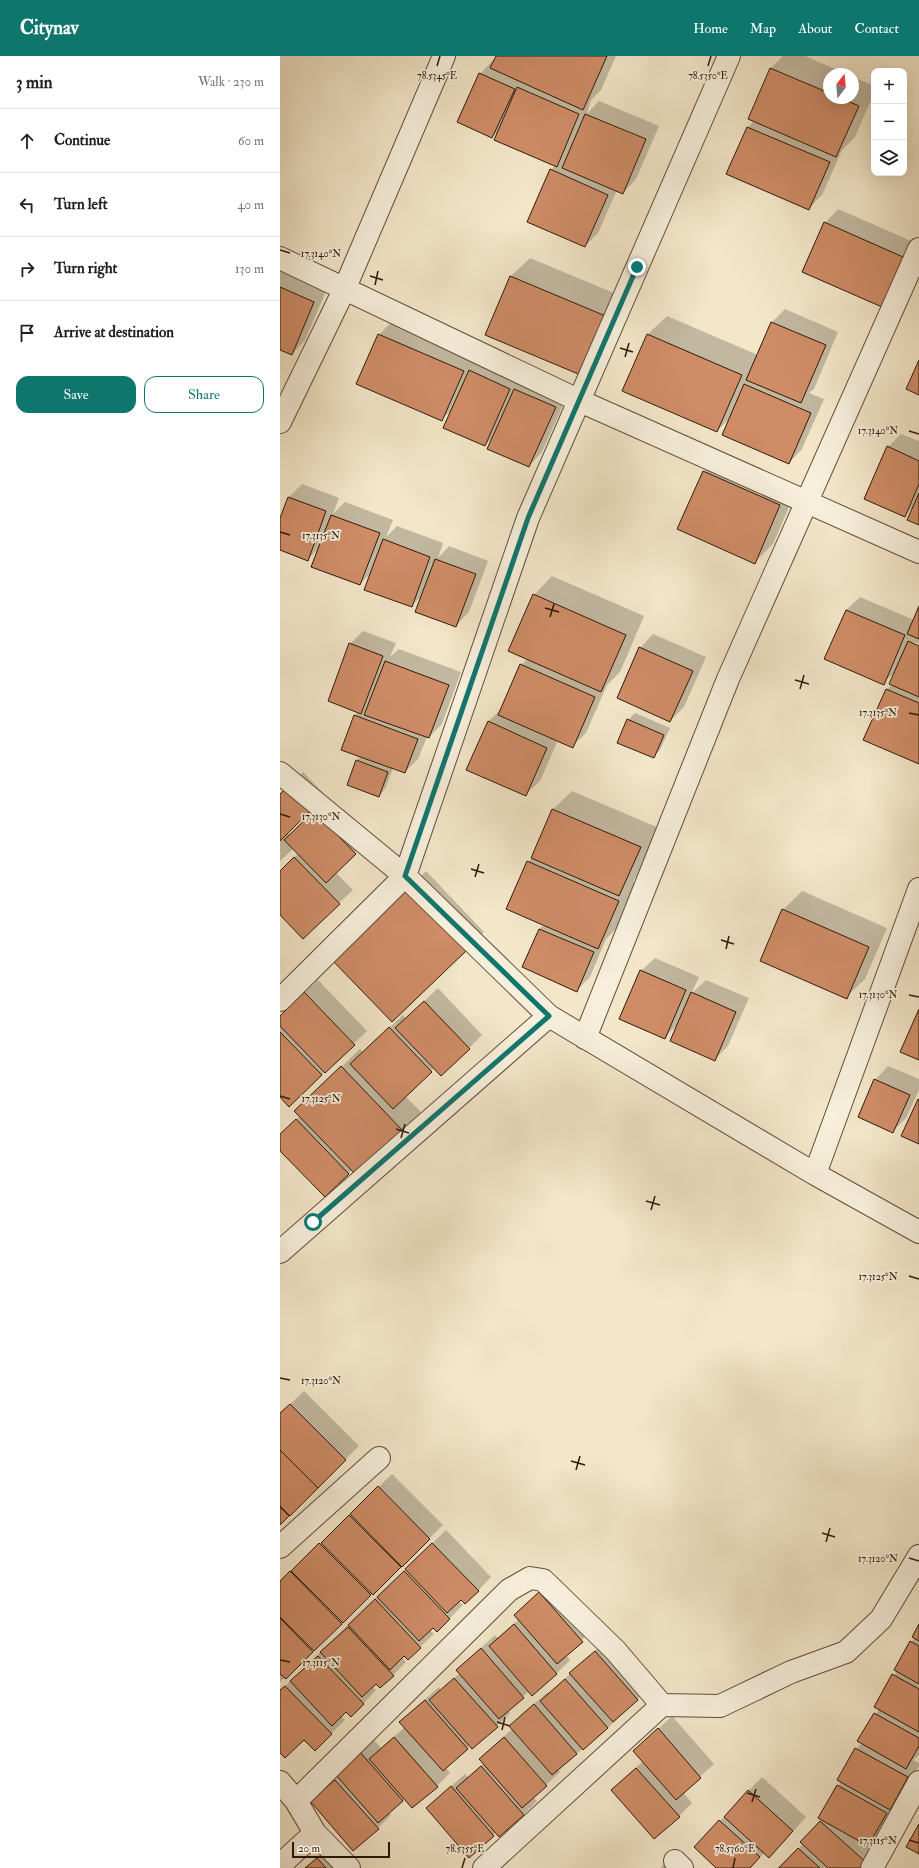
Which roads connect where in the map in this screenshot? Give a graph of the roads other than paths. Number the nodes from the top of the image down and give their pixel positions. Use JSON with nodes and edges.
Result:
{"nodes":[{"id":1,"x":444,"y":56,"type":"edge"},
{"id":2,"x":729,"y":56,"type":"edge"},
{"id":3,"x":919,"y":249,"type":"edge"},
{"id":4,"x":280,"y":258,"type":"edge"},
{"id":5,"x":344,"y":290,"type":"junction"},
{"id":6,"x":580,"y":401,"type":"junction"},
{"id":7,"x":280,"y":422,"type":"edge"},
{"id":8,"x":806,"y":501,"type":"junction"},
{"id":9,"x":919,"y":552,"type":"edge"},
{"id":10,"x":280,"y":773,"type":"edge"},
{"id":11,"x":405,"y":876,"type":"junction"},
{"id":12,"x":919,"y":889,"type":"edge"},
{"id":13,"x":280,"y":1000,"type":"edge"},
{"id":14,"x":549,"y":1016,"type":"junction"},
{"id":15,"x":585,"y":1038,"type":"junction"},
{"id":16,"x":815,"y":1174,"type":"junction"},
{"id":17,"x":919,"y":1232,"type":"edge"},
{"id":18,"x":280,"y":1252,"type":"edge"},
{"id":19,"x":379,"y":1458,"type":"dead end"},
{"id":20,"x":280,"y":1547,"type":"edge"},
{"id":21,"x":919,"y":1556,"type":"edge"},
{"id":22,"x":662,"y":1705,"type":"junction"},
{"id":23,"x":280,"y":1782,"type":"edge"},
{"id":24,"x":919,"y":1782,"type":"edge"},
{"id":25,"x":296,"y":1801,"type":"junction"},
{"id":26,"x":315,"y":1832,"type":"junction"},
{"id":27,"x":280,"y":1865,"type":"edge"},
{"id":28,"x":349,"y":1868,"type":"edge"},
{"id":29,"x":484,"y":1868,"type":"edge"},
{"id":30,"x":872,"y":1868,"type":"edge"}],
"edges":[{"from":1,"to":5,"type":"street"},
{"from":2,"to":6,"type":"street"},
{"from":3,"to":8,"type":"street"},
{"from":4,"to":5,"type":"street"},
{"from":5,"to":6,"type":"street"},
{"from":5,"to":7,"type":"street"},
{"from":6,"to":8,"type":"street"},
{"from":6,"to":11,"type":"street"},
{"from":8,"to":9,"type":"street"},
{"from":8,"to":15,"type":"street"},
{"from":10,"to":11,"type":"street"},
{"from":11,"to":13,"type":"street"},
{"from":11,"to":14,"type":"street"},
{"from":12,"to":16,"type":"street"},
{"from":14,"to":15,"type":"street"},
{"from":14,"to":18,"type":"street"},
{"from":15,"to":16,"type":"street"},
{"from":16,"to":17,"type":"street"},
{"from":19,"to":20,"type":"street"},
{"from":21,"to":22,"type":"street"},
{"from":22,"to":25,"type":"street"},
{"from":22,"to":29,"type":"street"},
{"from":23,"to":25,"type":"street"},
{"from":24,"to":30,"type":"street"},
{"from":25,"to":26,"type":"street"},
{"from":26,"to":27,"type":"street"},
{"from":26,"to":28,"type":"street"}]}
